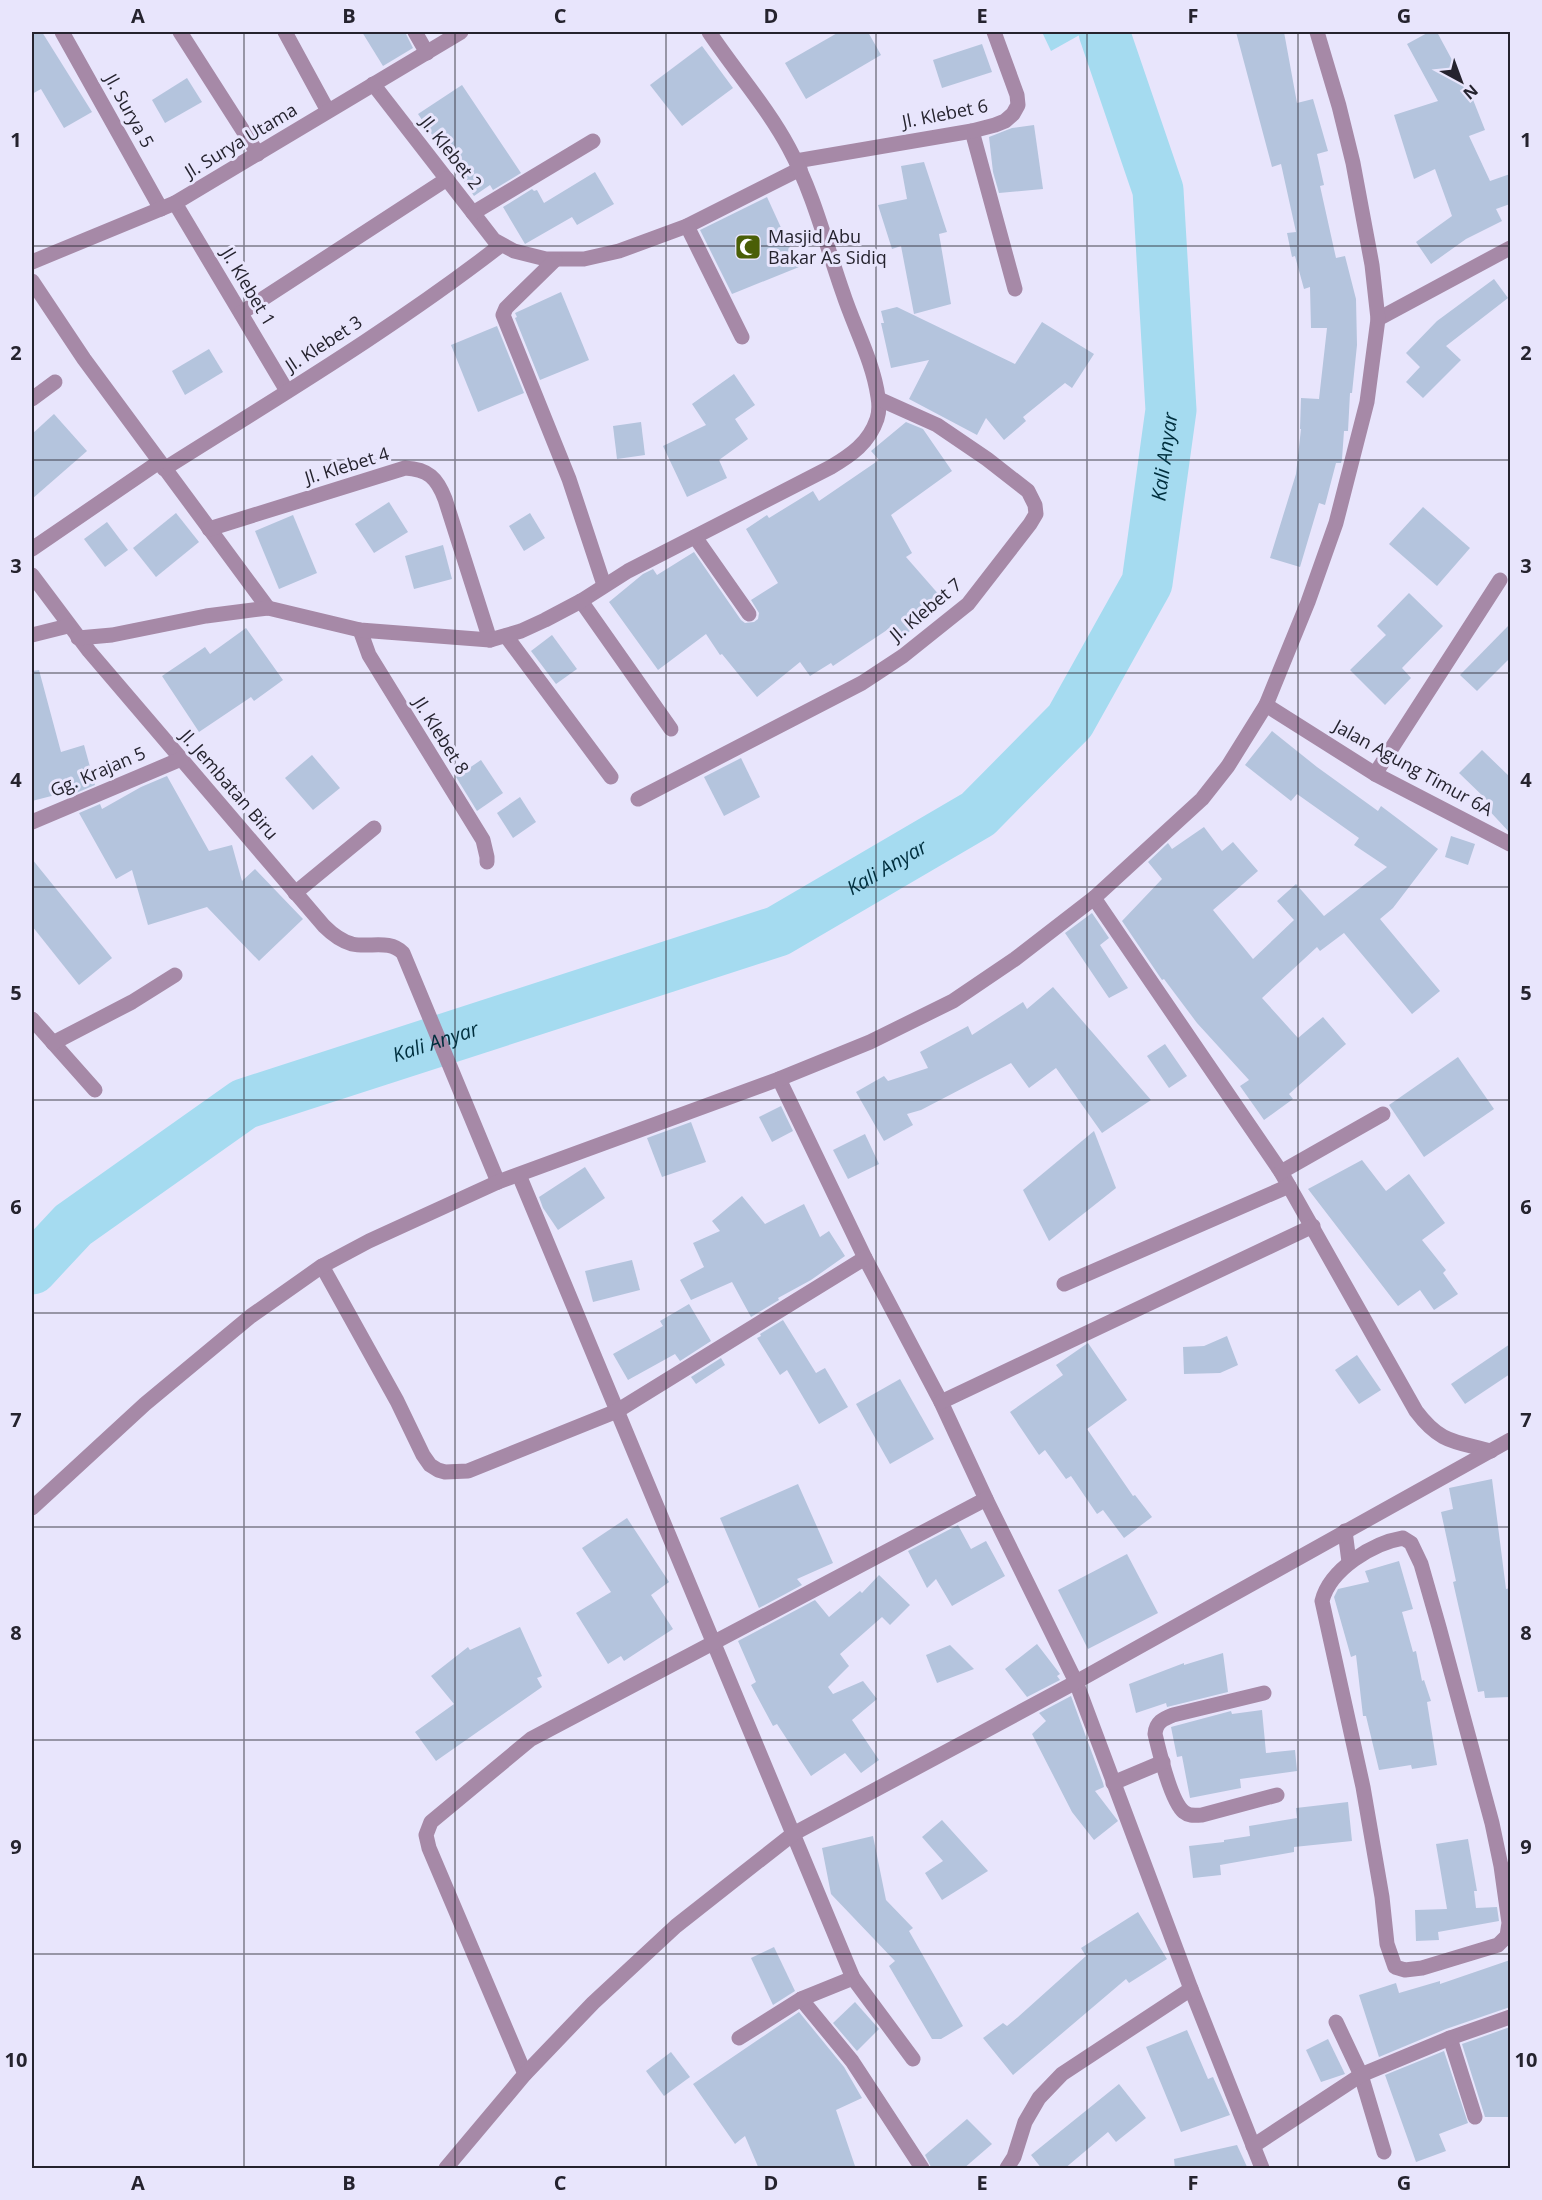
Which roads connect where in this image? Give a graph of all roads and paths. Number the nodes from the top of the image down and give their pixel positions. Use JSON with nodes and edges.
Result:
{"nodes":[{"id":1,"x":62,"y":32,"type":"edge"},
{"id":2,"x":180,"y":32,"type":"edge"},
{"id":3,"x":285,"y":32,"type":"edge"},
{"id":4,"x":415,"y":32,"type":"edge"},
{"id":5,"x":461,"y":32,"type":"edge"},
{"id":6,"x":710,"y":32,"type":"edge"},
{"id":7,"x":994,"y":32,"type":"edge"},
{"id":8,"x":1317,"y":32,"type":"edge"},
{"id":9,"x":427,"y":53,"type":"junction"},
{"id":10,"x":373,"y":84,"type":"junction"},
{"id":11,"x":328,"y":111,"type":"junction"},
{"id":12,"x":972,"y":131,"type":"junction"},
{"id":13,"x":593,"y":141,"type":"dead end"},
{"id":14,"x":258,"y":154,"type":"junction"},
{"id":15,"x":798,"y":165,"type":"junction"},
{"id":16,"x":447,"y":179,"type":"junction"},
{"id":17,"x":168,"y":206,"type":"junction"},
{"id":18,"x":473,"y":213,"type":"junction"},
{"id":19,"x":687,"y":226,"type":"junction"},
{"id":20,"x":501,"y":245,"type":"junction"},
{"id":21,"x":1510,"y":248,"type":"edge"},
{"id":22,"x":555,"y":260,"type":"junction"},
{"id":23,"x":32,"y":262,"type":"edge"},
{"id":24,"x":32,"y":281,"type":"edge"},
{"id":25,"x":1015,"y":289,"type":"dead end"},
{"id":26,"x":241,"y":313,"type":"junction"},
{"id":27,"x":1378,"y":319,"type":"junction"},
{"id":28,"x":742,"y":337,"type":"dead end"},
{"id":29,"x":55,"y":382,"type":"dead end"},
{"id":30,"x":287,"y":391,"type":"junction"},
{"id":31,"x":32,"y":399,"type":"edge"},
{"id":32,"x":879,"y":399,"type":"junction"},
{"id":33,"x":162,"y":465,"type":"junction"},
{"id":34,"x":209,"y":529,"type":"junction"},
{"id":35,"x":695,"y":537,"type":"junction"},
{"id":36,"x":32,"y":549,"type":"edge"},
{"id":37,"x":32,"y":575,"type":"edge"},
{"id":38,"x":1500,"y":580,"type":"dead end"},
{"id":39,"x":604,"y":585,"type":"junction"},
{"id":40,"x":581,"y":601,"type":"junction"},
{"id":41,"x":268,"y":608,"type":"junction"},
{"id":42,"x":749,"y":614,"type":"dead end"},
{"id":43,"x":360,"y":630,"type":"junction"},
{"id":44,"x":73,"y":632,"type":"junction"},
{"id":45,"x":32,"y":635,"type":"edge"},
{"id":46,"x":506,"y":636,"type":"junction"},
{"id":47,"x":490,"y":640,"type":"junction"},
{"id":48,"x":1266,"y":705,"type":"junction"},
{"id":49,"x":670,"y":729,"type":"dead end"},
{"id":50,"x":181,"y":759,"type":"junction"},
{"id":51,"x":1375,"y":774,"type":"junction"},
{"id":52,"x":611,"y":777,"type":"dead end"},
{"id":53,"x":638,"y":799,"type":"dead end"},
{"id":54,"x":32,"y":822,"type":"edge"},
{"id":55,"x":374,"y":828,"type":"dead end"},
{"id":56,"x":1510,"y":844,"type":"edge"},
{"id":57,"x":486,"y":862,"type":"dead end"},
{"id":58,"x":295,"y":893,"type":"junction"},
{"id":59,"x":1094,"y":898,"type":"junction"},
{"id":60,"x":175,"y":975,"type":"dead end"},
{"id":61,"x":32,"y":1019,"type":"edge"},
{"id":62,"x":52,"y":1043,"type":"junction"},
{"id":63,"x":779,"y":1079,"type":"junction"},
{"id":64,"x":95,"y":1090,"type":"dead end"},
{"id":65,"x":1383,"y":1114,"type":"dead end"},
{"id":66,"x":1281,"y":1172,"type":"junction"},
{"id":67,"x":519,"y":1175,"type":"junction"},
{"id":68,"x":498,"y":1182,"type":"junction"},
{"id":69,"x":1289,"y":1186,"type":"junction"},
{"id":70,"x":1312,"y":1226,"type":"junction"},
{"id":71,"x":865,"y":1258,"type":"junction"},
{"id":72,"x":322,"y":1266,"type":"junction"},
{"id":73,"x":1065,"y":1284,"type":"dead end"},
{"id":74,"x":941,"y":1402,"type":"junction"},
{"id":75,"x":617,"y":1411,"type":"junction"},
{"id":76,"x":1510,"y":1440,"type":"edge"},
{"id":77,"x":1491,"y":1450,"type":"junction"},
{"id":78,"x":986,"y":1499,"type":"junction"},
{"id":79,"x":32,"y":1508,"type":"edge"},
{"id":80,"x":1345,"y":1532,"type":"junction"},
{"id":81,"x":1349,"y":1562,"type":"junction"},
{"id":82,"x":714,"y":1641,"type":"junction"},
{"id":83,"x":1076,"y":1682,"type":"junction"},
{"id":84,"x":1264,"y":1693,"type":"dead end"},
{"id":85,"x":1164,"y":1762,"type":"junction"},
{"id":86,"x":1113,"y":1783,"type":"junction"},
{"id":87,"x":1277,"y":1796,"type":"dead end"},
{"id":88,"x":793,"y":1834,"type":"junction"},
{"id":89,"x":853,"y":1978,"type":"junction"},
{"id":90,"x":1191,"y":1989,"type":"junction"},
{"id":91,"x":801,"y":1999,"type":"junction"},
{"id":92,"x":1510,"y":2020,"type":"edge"},
{"id":93,"x":1336,"y":2022,"type":"dead end"},
{"id":94,"x":739,"y":2038,"type":"dead end"},
{"id":95,"x":1450,"y":2038,"type":"junction"},
{"id":96,"x":913,"y":2059,"type":"dead end"},
{"id":97,"x":525,"y":2074,"type":"junction"},
{"id":98,"x":1361,"y":2075,"type":"junction"},
{"id":99,"x":1475,"y":2117,"type":"dead end"},
{"id":100,"x":1253,"y":2146,"type":"junction"},
{"id":101,"x":1384,"y":2152,"type":"dead end"},
{"id":102,"x":446,"y":2169,"type":"edge"},
{"id":103,"x":922,"y":2169,"type":"edge"},
{"id":104,"x":1007,"y":2169,"type":"edge"},
{"id":105,"x":1262,"y":2169,"type":"edge"}],
"edges":[{"from":1,"to":17,"type":"street","name":"Jl. Surya 5"},
{"from":2,"to":14,"type":"street"},
{"from":3,"to":11,"type":"street"},
{"from":4,"to":9,"type":"street"},
{"from":5,"to":9,"type":"street","name":"Jl. Surya Utama"},
{"from":6,"to":15,"type":"street"},
{"from":7,"to":12,"type":"street","name":"Jl. Klebet 6"},
{"from":8,"to":27,"type":"street"},
{"from":9,"to":10,"type":"street","name":"Jl. Surya Utama"},
{"from":10,"to":11,"type":"street","name":"Jl. Surya Utama"},
{"from":10,"to":16,"type":"street","name":"Jl. Klebet 2"},
{"from":11,"to":14,"type":"street","name":"Jl. Surya Utama"},
{"from":12,"to":15,"type":"street","name":"Jl. Klebet 6"},
{"from":12,"to":25,"type":"street"},
{"from":13,"to":18,"type":"street"},
{"from":14,"to":17,"type":"street","name":"Jl. Surya Utama"},
{"from":15,"to":19,"type":"street","name":"Jl. Klebet 6"},
{"from":15,"to":32,"type":"street"},
{"from":16,"to":18,"type":"street","name":"Jl. Klebet 2"},
{"from":16,"to":26,"type":"street"},
{"from":17,"to":23,"type":"street","name":"Jl. Surya Utama"},
{"from":17,"to":26,"type":"street","name":"Jl. Klebet 1"},
{"from":18,"to":20,"type":"street","name":"Jl. Klebet 2"},
{"from":19,"to":22,"type":"street","name":"Jl. Klebet 6"},
{"from":19,"to":28,"type":"street"},
{"from":20,"to":22,"type":"street","name":"Jl. Klebet 6"},
{"from":20,"to":30,"type":"street","name":"Jl. Klebet 3"},
{"from":21,"to":27,"type":"street"},
{"from":22,"to":39,"type":"street"},
{"from":24,"to":33,"type":"street"},
{"from":26,"to":30,"type":"street","name":"Jl. Klebet 1"},
{"from":27,"to":48,"type":"street"},
{"from":29,"to":31,"type":"street"},
{"from":30,"to":33,"type":"street","name":"Jl. Klebet 3"},
{"from":32,"to":35,"type":"street"},
{"from":32,"to":53,"type":"street","name":"Jl. Klebet 7"},
{"from":33,"to":34,"type":"street"},
{"from":33,"to":36,"type":"street","name":"Jl. Klebet 3"},
{"from":34,"to":41,"type":"street"},
{"from":34,"to":47,"type":"street","name":"Jl. Klebet 4"},
{"from":35,"to":39,"type":"street"},
{"from":35,"to":42,"type":"street"},
{"from":37,"to":44,"type":"street","name":"Jl. Jembatan Biru"},
{"from":38,"to":51,"type":"street"},
{"from":39,"to":40,"type":"street"},
{"from":40,"to":46,"type":"street"},
{"from":40,"to":49,"type":"street"},
{"from":41,"to":43,"type":"street"},
{"from":41,"to":44,"type":"street"},
{"from":43,"to":47,"type":"street"},
{"from":43,"to":57,"type":"street","name":"Jl. Klebet 8"},
{"from":44,"to":45,"type":"street"},
{"from":44,"to":50,"type":"street","name":"Jl. Jembatan Biru"},
{"from":46,"to":47,"type":"street"},
{"from":46,"to":52,"type":"street"},
{"from":48,"to":51,"type":"street","name":"Jalan Agung Timur 6A"},
{"from":48,"to":59,"type":"street"},
{"from":50,"to":54,"type":"street","name":"Gg. Krajan 5"},
{"from":50,"to":58,"type":"street","name":"Jl. Jembatan Biru"},
{"from":51,"to":56,"type":"street","name":"Jalan Agung Timur 6A"},
{"from":55,"to":58,"type":"street"},
{"from":58,"to":68,"type":"street","name":"Jl. Jembatan Biru"},
{"from":59,"to":63,"type":"street"},
{"from":59,"to":66,"type":"street"},
{"from":60,"to":62,"type":"street"},
{"from":61,"to":62,"type":"street"},
{"from":62,"to":64,"type":"street"},
{"from":63,"to":67,"type":"street"},
{"from":63,"to":71,"type":"street"},
{"from":65,"to":66,"type":"street"},
{"from":66,"to":69,"type":"street"},
{"from":67,"to":68,"type":"street"},
{"from":67,"to":75,"type":"street"},
{"from":68,"to":72,"type":"street"},
{"from":69,"to":70,"type":"street"},
{"from":69,"to":73,"type":"street"},
{"from":70,"to":74,"type":"street"},
{"from":70,"to":77,"type":"street"},
{"from":71,"to":74,"type":"street"},
{"from":71,"to":75,"type":"street"},
{"from":72,"to":75,"type":"street"},
{"from":72,"to":79,"type":"street"},
{"from":74,"to":78,"type":"street"},
{"from":75,"to":82,"type":"street"},
{"from":76,"to":77,"type":"street"},
{"from":77,"to":80,"type":"street"},
{"from":78,"to":82,"type":"street"},
{"from":78,"to":83,"type":"street"},
{"from":80,"to":81,"type":"street"},
{"from":80,"to":83,"type":"street"},
{"from":81,"to":81,"type":"street"},
{"from":82,"to":88,"type":"street"},
{"from":82,"to":97,"type":"street"},
{"from":83,"to":86,"type":"street"},
{"from":83,"to":88,"type":"street"},
{"from":84,"to":85,"type":"street"},
{"from":85,"to":86,"type":"street"},
{"from":85,"to":87,"type":"street"},
{"from":86,"to":90,"type":"street"},
{"from":88,"to":89,"type":"street"},
{"from":88,"to":97,"type":"street"},
{"from":89,"to":91,"type":"street"},
{"from":89,"to":96,"type":"street"},
{"from":90,"to":100,"type":"street"},
{"from":90,"to":104,"type":"street"},
{"from":91,"to":94,"type":"street"},
{"from":91,"to":103,"type":"street"},
{"from":92,"to":95,"type":"street"},
{"from":93,"to":98,"type":"street"},
{"from":95,"to":98,"type":"street"},
{"from":95,"to":99,"type":"street"},
{"from":97,"to":102,"type":"street"},
{"from":98,"to":100,"type":"street"},
{"from":98,"to":101,"type":"street"},
{"from":100,"to":105,"type":"street"}]}
